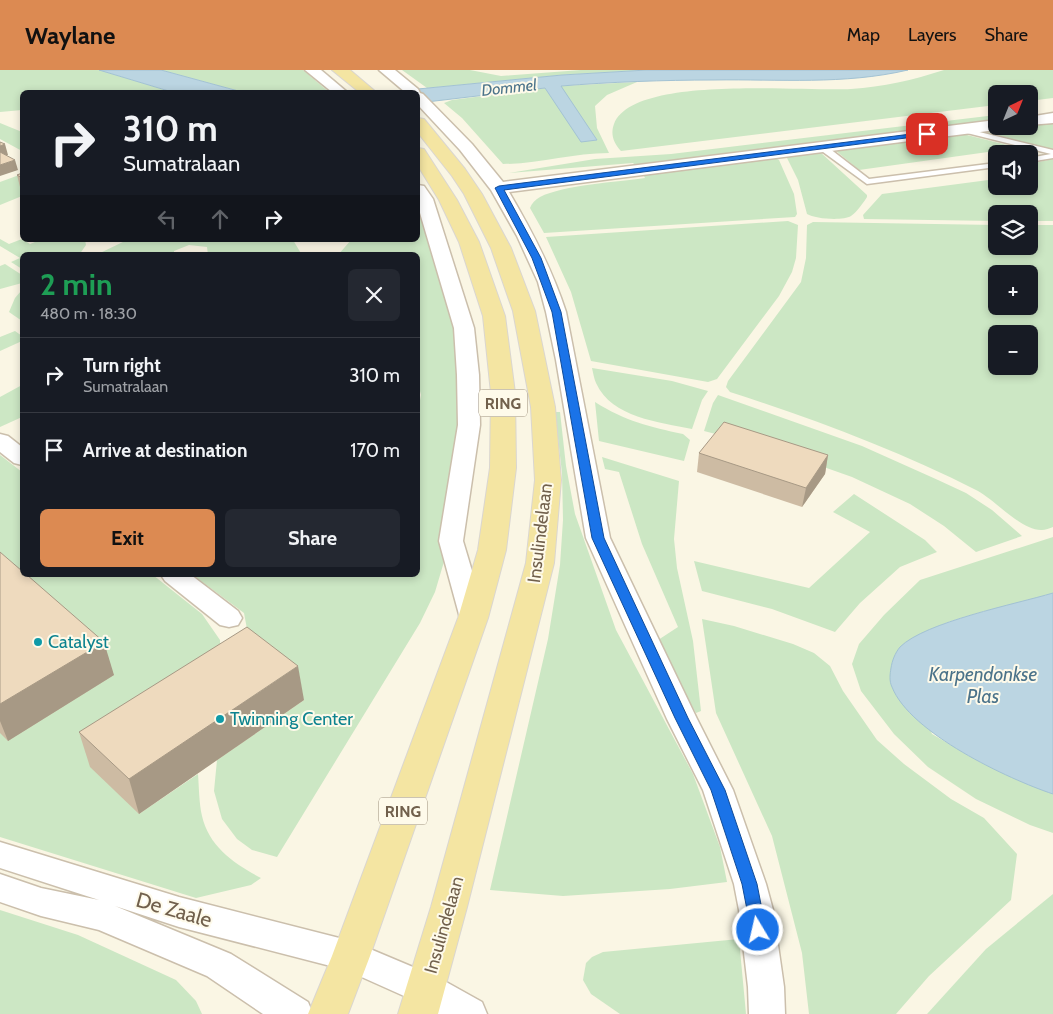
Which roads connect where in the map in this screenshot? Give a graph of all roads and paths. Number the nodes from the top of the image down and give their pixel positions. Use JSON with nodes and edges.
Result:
{"nodes":[{"id":1,"x":312,"y":70,"type":"edge"},
{"id":2,"x":340,"y":70,"type":"edge"},
{"id":3,"x":360,"y":70,"type":"edge"},
{"id":4,"x":386,"y":70,"type":"edge"},
{"id":5,"x":384,"y":89,"type":"dead end"},
{"id":6,"x":337,"y":90,"type":"edge"},
{"id":7,"x":365,"y":90,"type":"edge"},
{"id":8,"x":403,"y":90,"type":"edge"},
{"id":9,"x":420,"y":109,"type":"edge"},
{"id":10,"x":420,"y":111,"type":"edge"},
{"id":11,"x":1053,"y":118,"type":"edge"},
{"id":12,"x":1038,"y":120,"type":"edge"},
{"id":13,"x":988,"y":126,"type":"edge"},
{"id":14,"x":962,"y":129,"type":"junction"},
{"id":15,"x":822,"y":147,"type":"junction"},
{"id":16,"x":1053,"y":154,"type":"edge"},
{"id":17,"x":420,"y":156,"type":"edge"},
{"id":18,"x":1038,"y":158,"type":"edge"},
{"id":19,"x":988,"y":166,"type":"edge"},
{"id":20,"x":499,"y":188,"type":"junction"},
{"id":21,"x":420,"y":193,"type":"edge"},
{"id":22,"x":0,"y":441,"type":"edge"},
{"id":23,"x":20,"y":456,"type":"edge"},
{"id":24,"x":177,"y":577,"type":"edge"},
{"id":25,"x":230,"y":618,"type":"dead end"},
{"id":26,"x":473,"y":618,"type":"junction"},
{"id":27,"x":0,"y":856,"type":"edge"},
{"id":28,"x":0,"y":888,"type":"edge"},
{"id":29,"x":351,"y":956,"type":"junction"},
{"id":30,"x":422,"y":1001,"type":"edge"},
{"id":31,"x":295,"y":1014,"type":"edge"},
{"id":32,"x":328,"y":1014,"type":"edge"},
{"id":33,"x":469,"y":1014,"type":"edge"},
{"id":34,"x":767,"y":1014,"type":"edge"}],
"edges":[{"from":1,"to":6,"type":"street"},
{"from":2,"to":7,"type":"main road"},
{"from":3,"to":5,"type":"main road"},
{"from":4,"to":8,"type":"street"},
{"from":9,"to":20,"type":"street"},
{"from":10,"to":30,"type":"main road","name":"Insulindelaan","number":"RING"},
{"from":11,"to":12,"type":"street"},
{"from":13,"to":14,"type":"street"},
{"from":14,"to":15,"type":"street"},
{"from":14,"to":16,"type":"lane"},
{"from":15,"to":19,"type":"lane"},
{"from":15,"to":20,"type":"street"},
{"from":16,"to":18,"type":"lane"},
{"from":17,"to":26,"type":"main road","number":"RING"},
{"from":20,"to":34,"type":"street"},
{"from":21,"to":26,"type":"street"},
{"from":22,"to":23,"type":"street"},
{"from":24,"to":25,"type":"street"},
{"from":26,"to":29,"type":"main road","number":"RING"},
{"from":27,"to":29,"type":"street","name":"De Zaale"},
{"from":28,"to":31,"type":"street","name":"De Zaale"},
{"from":29,"to":30,"type":"street","name":"De Zaale"},
{"from":29,"to":32,"type":"main road","number":"RING"},
{"from":30,"to":33,"type":"street","name":"De Zaale"}]}
